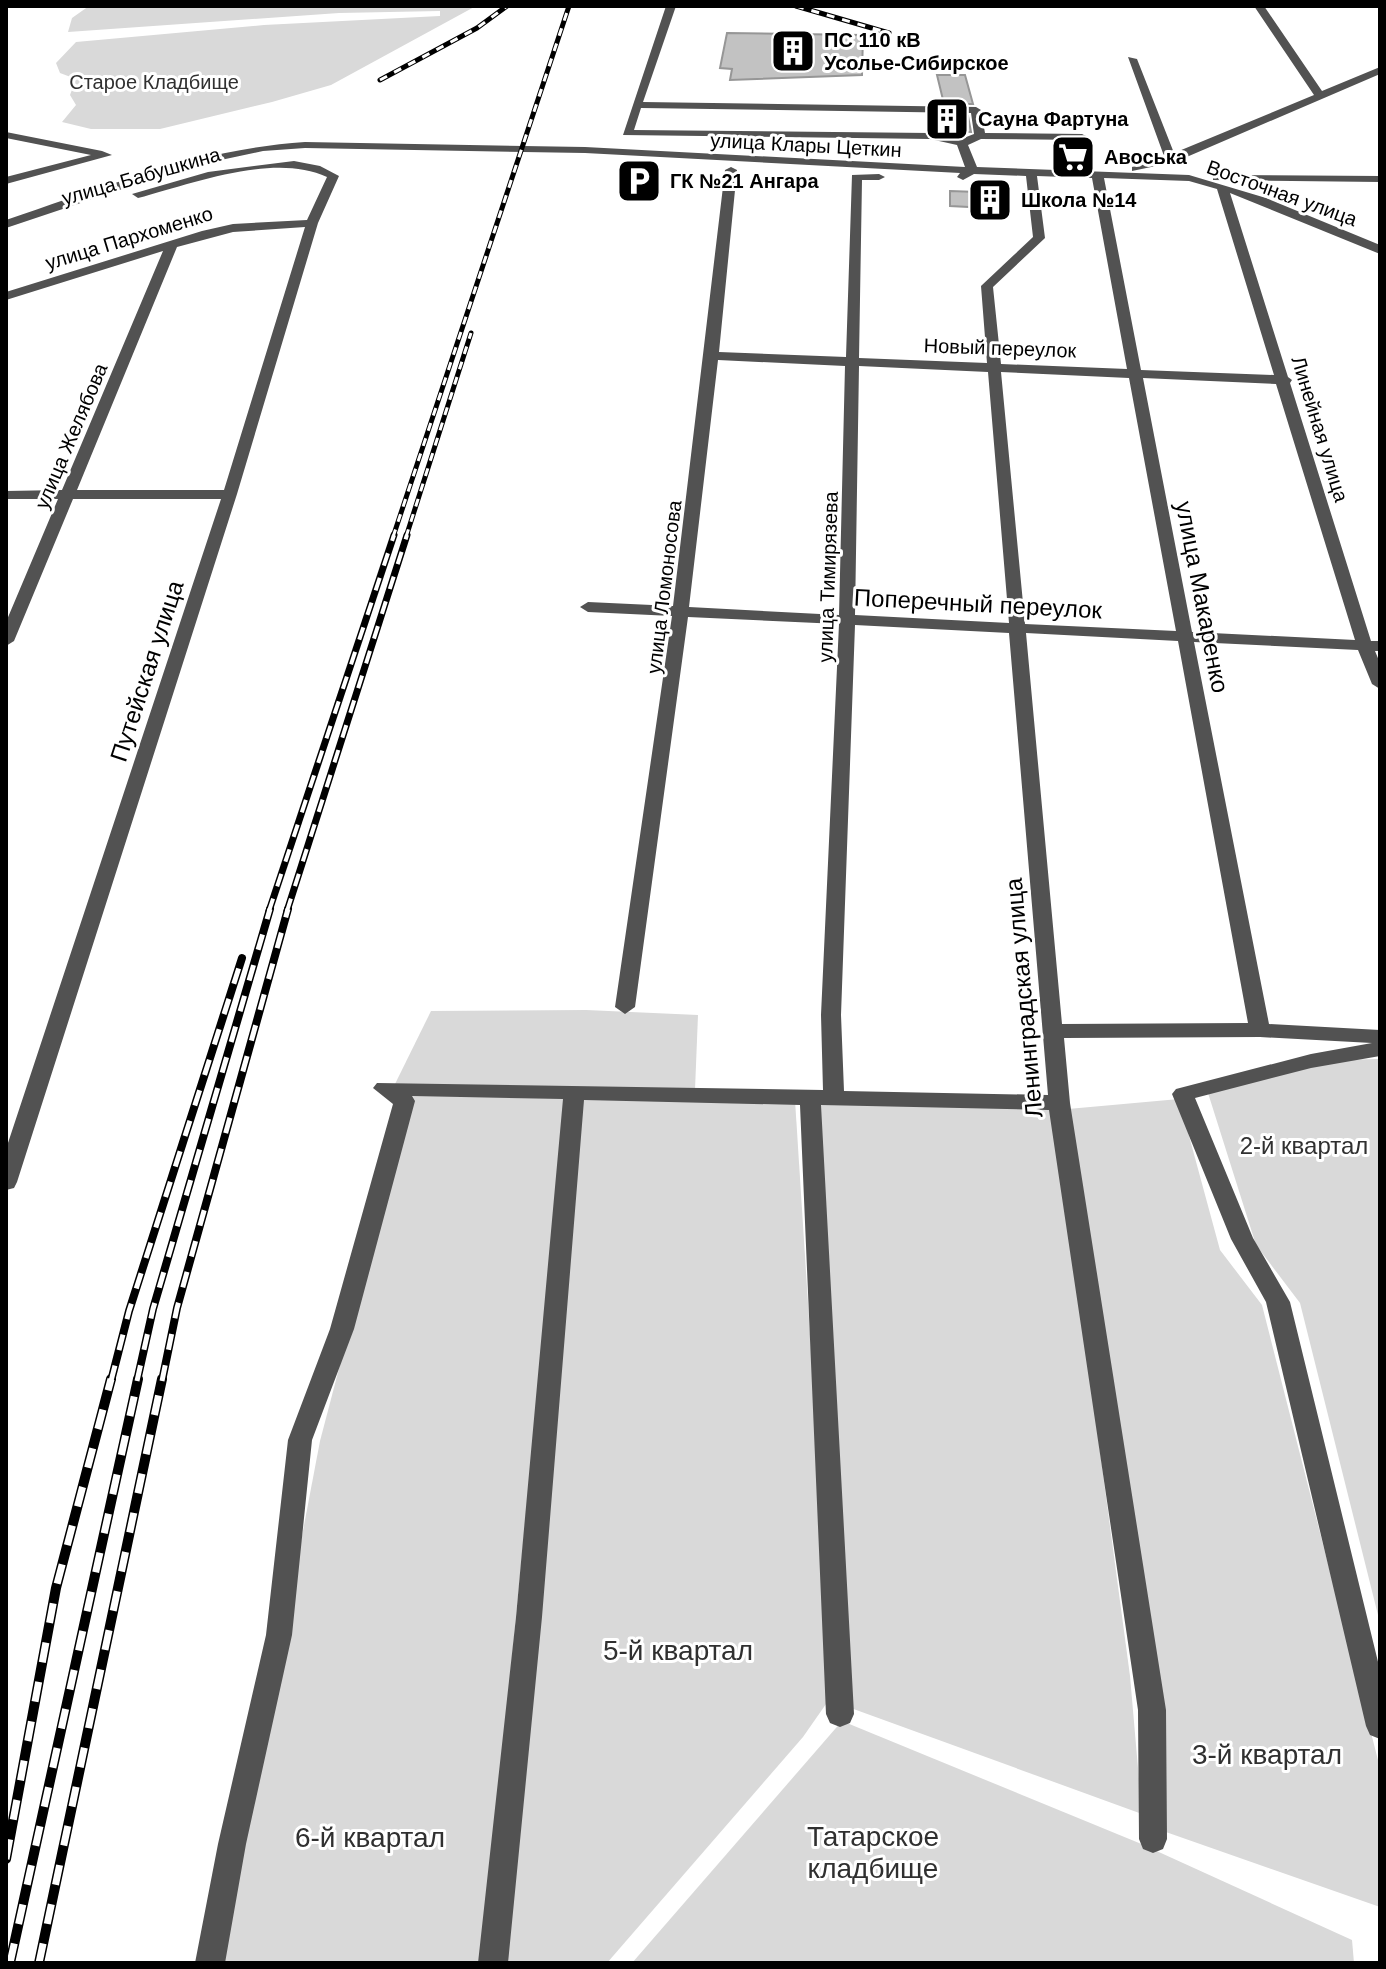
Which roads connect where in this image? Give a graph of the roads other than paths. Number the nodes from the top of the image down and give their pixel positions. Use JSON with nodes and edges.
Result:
{"nodes":[{"id":1,"x":671,"y":6,"type":"edge"},
{"id":2,"x":1259,"y":6,"type":"edge"},
{"id":3,"x":1132,"y":59,"type":"dead end"},
{"id":4,"x":1380,"y":70,"type":"edge"},
{"id":5,"x":1321,"y":97,"type":"junction"},
{"id":6,"x":636,"y":105,"type":"junction"},
{"id":7,"x":6,"y":135,"type":"edge"},
{"id":8,"x":980,"y":136,"type":"junction"},
{"id":9,"x":1082,"y":137,"type":"dead end"},
{"id":10,"x":962,"y":143,"type":"junction"},
{"id":11,"x":1171,"y":160,"type":"junction"},
{"id":12,"x":620,"y":164,"type":"dead end"},
{"id":13,"x":60,"y":168,"type":"junction"},
{"id":14,"x":731,"y":170,"type":"junction"},
{"id":15,"x":972,"y":170,"type":"junction"},
{"id":16,"x":1031,"y":172,"type":"junction"},
{"id":17,"x":1097,"y":174,"type":"junction"},
{"id":18,"x":1121,"y":174,"type":"junction"},
{"id":19,"x":333,"y":176,"type":"joint"},
{"id":20,"x":856,"y":177,"type":"junction"},
{"id":21,"x":1189,"y":178,"type":"junction"},
{"id":22,"x":1380,"y":179,"type":"edge"},
{"id":23,"x":6,"y":181,"type":"edge"},
{"id":24,"x":1222,"y":186,"type":"junction"},
{"id":25,"x":6,"y":193,"type":"edge"},
{"id":26,"x":312,"y":223,"type":"junction"},
{"id":27,"x":6,"y":224,"type":"edge"},
{"id":28,"x":6,"y":234,"type":"edge"},
{"id":29,"x":172,"y":245,"type":"junction"},
{"id":30,"x":1380,"y":250,"type":"edge"},
{"id":31,"x":7,"y":297,"type":"edge"},
{"id":32,"x":714,"y":356,"type":"junction"},
{"id":33,"x":854,"y":362,"type":"junction"},
{"id":34,"x":994,"y":368,"type":"junction"},
{"id":35,"x":1134,"y":373,"type":"junction"},
{"id":36,"x":1285,"y":380,"type":"junction"},
{"id":37,"x":68,"y":494,"type":"junction"},
{"id":38,"x":230,"y":494,"type":"junction"},
{"id":39,"x":6,"y":495,"type":"edge"},
{"id":40,"x":588,"y":607,"type":"dead end"},
{"id":41,"x":682,"y":613,"type":"junction"},
{"id":42,"x":847,"y":621,"type":"junction"},
{"id":43,"x":1017,"y":630,"type":"junction"},
{"id":44,"x":1186,"y":638,"type":"junction"},
{"id":45,"x":6,"y":641,"type":"edge"},
{"id":46,"x":1373,"y":647,"type":"edge"},
{"id":47,"x":1380,"y":684,"type":"edge"},
{"id":48,"x":625,"y":1007,"type":"dead end"},
{"id":49,"x":1260,"y":1030,"type":"junction"},
{"id":50,"x":1053,"y":1031,"type":"junction"},
{"id":51,"x":1380,"y":1037,"type":"edge"},
{"id":52,"x":1380,"y":1049,"type":"edge"},
{"id":53,"x":574,"y":1091,"type":"junction"},
{"id":54,"x":822,"y":1097,"type":"junction"},
{"id":55,"x":1059,"y":1103,"type":"junction"},
{"id":56,"x":6,"y":1182,"type":"edge"},
{"id":57,"x":840,"y":1714,"type":"dead end"},
{"id":58,"x":1380,"y":1726,"type":"edge"},
{"id":59,"x":1153,"y":1839,"type":"dead end"},
{"id":60,"x":210,"y":1963,"type":"edge"},
{"id":61,"x":493,"y":1963,"type":"edge"}],
"edges":[{"from":1,"to":6,"type":"street"},
{"from":2,"to":5,"type":"street"},
{"from":3,"to":11,"type":"street"},
{"from":4,"to":5,"type":"street"},
{"from":5,"to":11,"type":"street"},
{"from":6,"to":8,"type":"street","name":"улица Клары Цеткин"},
{"from":6,"to":10,"type":"street","name":"улица Клары Цеткин"},
{"from":7,"to":13,"type":"street","name":"улица Бабушкина"},
{"from":8,"to":9,"type":"street"},
{"from":8,"to":10,"type":"street"},
{"from":10,"to":15,"type":"street"},
{"from":11,"to":18,"type":"street"},
{"from":12,"to":14,"type":"street"},
{"from":13,"to":23,"type":"street","name":"улица Бабушкина"},
{"from":13,"to":25,"type":"street"},
{"from":14,"to":20,"type":"street"},
{"from":14,"to":32,"type":"street","name":"улица Ломоносова"},
{"from":15,"to":16,"type":"street","name":"улица Клары Цеткин"},
{"from":15,"to":20,"type":"street"},
{"from":15,"to":27,"type":"street","name":"улица Клары Цеткин"},
{"from":16,"to":17,"type":"street","name":"улица Клары Цеткин"},
{"from":16,"to":34,"type":"street","name":"Ленинградская улица"},
{"from":17,"to":18,"type":"street","name":"улица Клары Цеткин"},
{"from":17,"to":35,"type":"street","name":"улица Макаренко"},
{"from":18,"to":21,"type":"street","name":"Восточная улица"},
{"from":19,"to":26,"type":"street","name":"Путейская улица"},
{"from":19,"to":28,"type":"street","name":"улица Бабушкина"},
{"from":20,"to":33,"type":"street","name":"улица Тимирязева"},
{"from":21,"to":22,"type":"street"},
{"from":21,"to":24,"type":"street","name":"Восточная улица"},
{"from":24,"to":30,"type":"street","name":"Восточная улица"},
{"from":24,"to":36,"type":"street","name":"Линейная улица"},
{"from":26,"to":29,"type":"street","name":"улица Пархоменко"},
{"from":26,"to":38,"type":"street","name":"Путейская улица"},
{"from":29,"to":31,"type":"street","name":"улица Пархоменко"},
{"from":29,"to":37,"type":"street","name":"улица Желябова"},
{"from":32,"to":33,"type":"street","name":"Новый переулок"},
{"from":32,"to":41,"type":"street","name":"улица Ломоносова"},
{"from":33,"to":34,"type":"street","name":"Новый переулок"},
{"from":33,"to":42,"type":"street","name":"улица Тимирязева"},
{"from":34,"to":35,"type":"street","name":"Новый переулок"},
{"from":34,"to":43,"type":"street","name":"Ленинградская улица"},
{"from":35,"to":36,"type":"street","name":"Новый переулок"},
{"from":35,"to":44,"type":"street","name":"улица Макаренко"},
{"from":36,"to":46,"type":"street","name":"Линейная улица"},
{"from":37,"to":38,"type":"street"},
{"from":37,"to":39,"type":"street"},
{"from":37,"to":45,"type":"street","name":"улица Желябова"},
{"from":38,"to":56,"type":"street","name":"Путейская улица"},
{"from":40,"to":41,"type":"street","name":"Поперечный переулок"},
{"from":41,"to":42,"type":"street","name":"Поперечный переулок"},
{"from":41,"to":48,"type":"street","name":"улица Ломоносова"},
{"from":42,"to":43,"type":"street","name":"Поперечный переулок"},
{"from":42,"to":54,"type":"street","name":"улица Тимирязева"},
{"from":43,"to":44,"type":"street","name":"Поперечный переулок"},
{"from":43,"to":50,"type":"street","name":"Ленинградская улица"},
{"from":44,"to":46,"type":"street","name":"Поперечный переулок"},
{"from":44,"to":49,"type":"street","name":"улица Макаренко"},
{"from":46,"to":47,"type":"street","name":"Линейная улица"},
{"from":49,"to":50,"type":"street"},
{"from":49,"to":51,"type":"street"},
{"from":50,"to":55,"type":"street","name":"Ленинградская улица"},
{"from":52,"to":58,"type":"street"},
{"from":53,"to":54,"type":"street"},
{"from":53,"to":60,"type":"street"},
{"from":53,"to":61,"type":"street"},
{"from":54,"to":55,"type":"street"},
{"from":54,"to":57,"type":"street","name":"улица Тимирязева"},
{"from":55,"to":59,"type":"street","name":"Ленинградская улица"}]}
